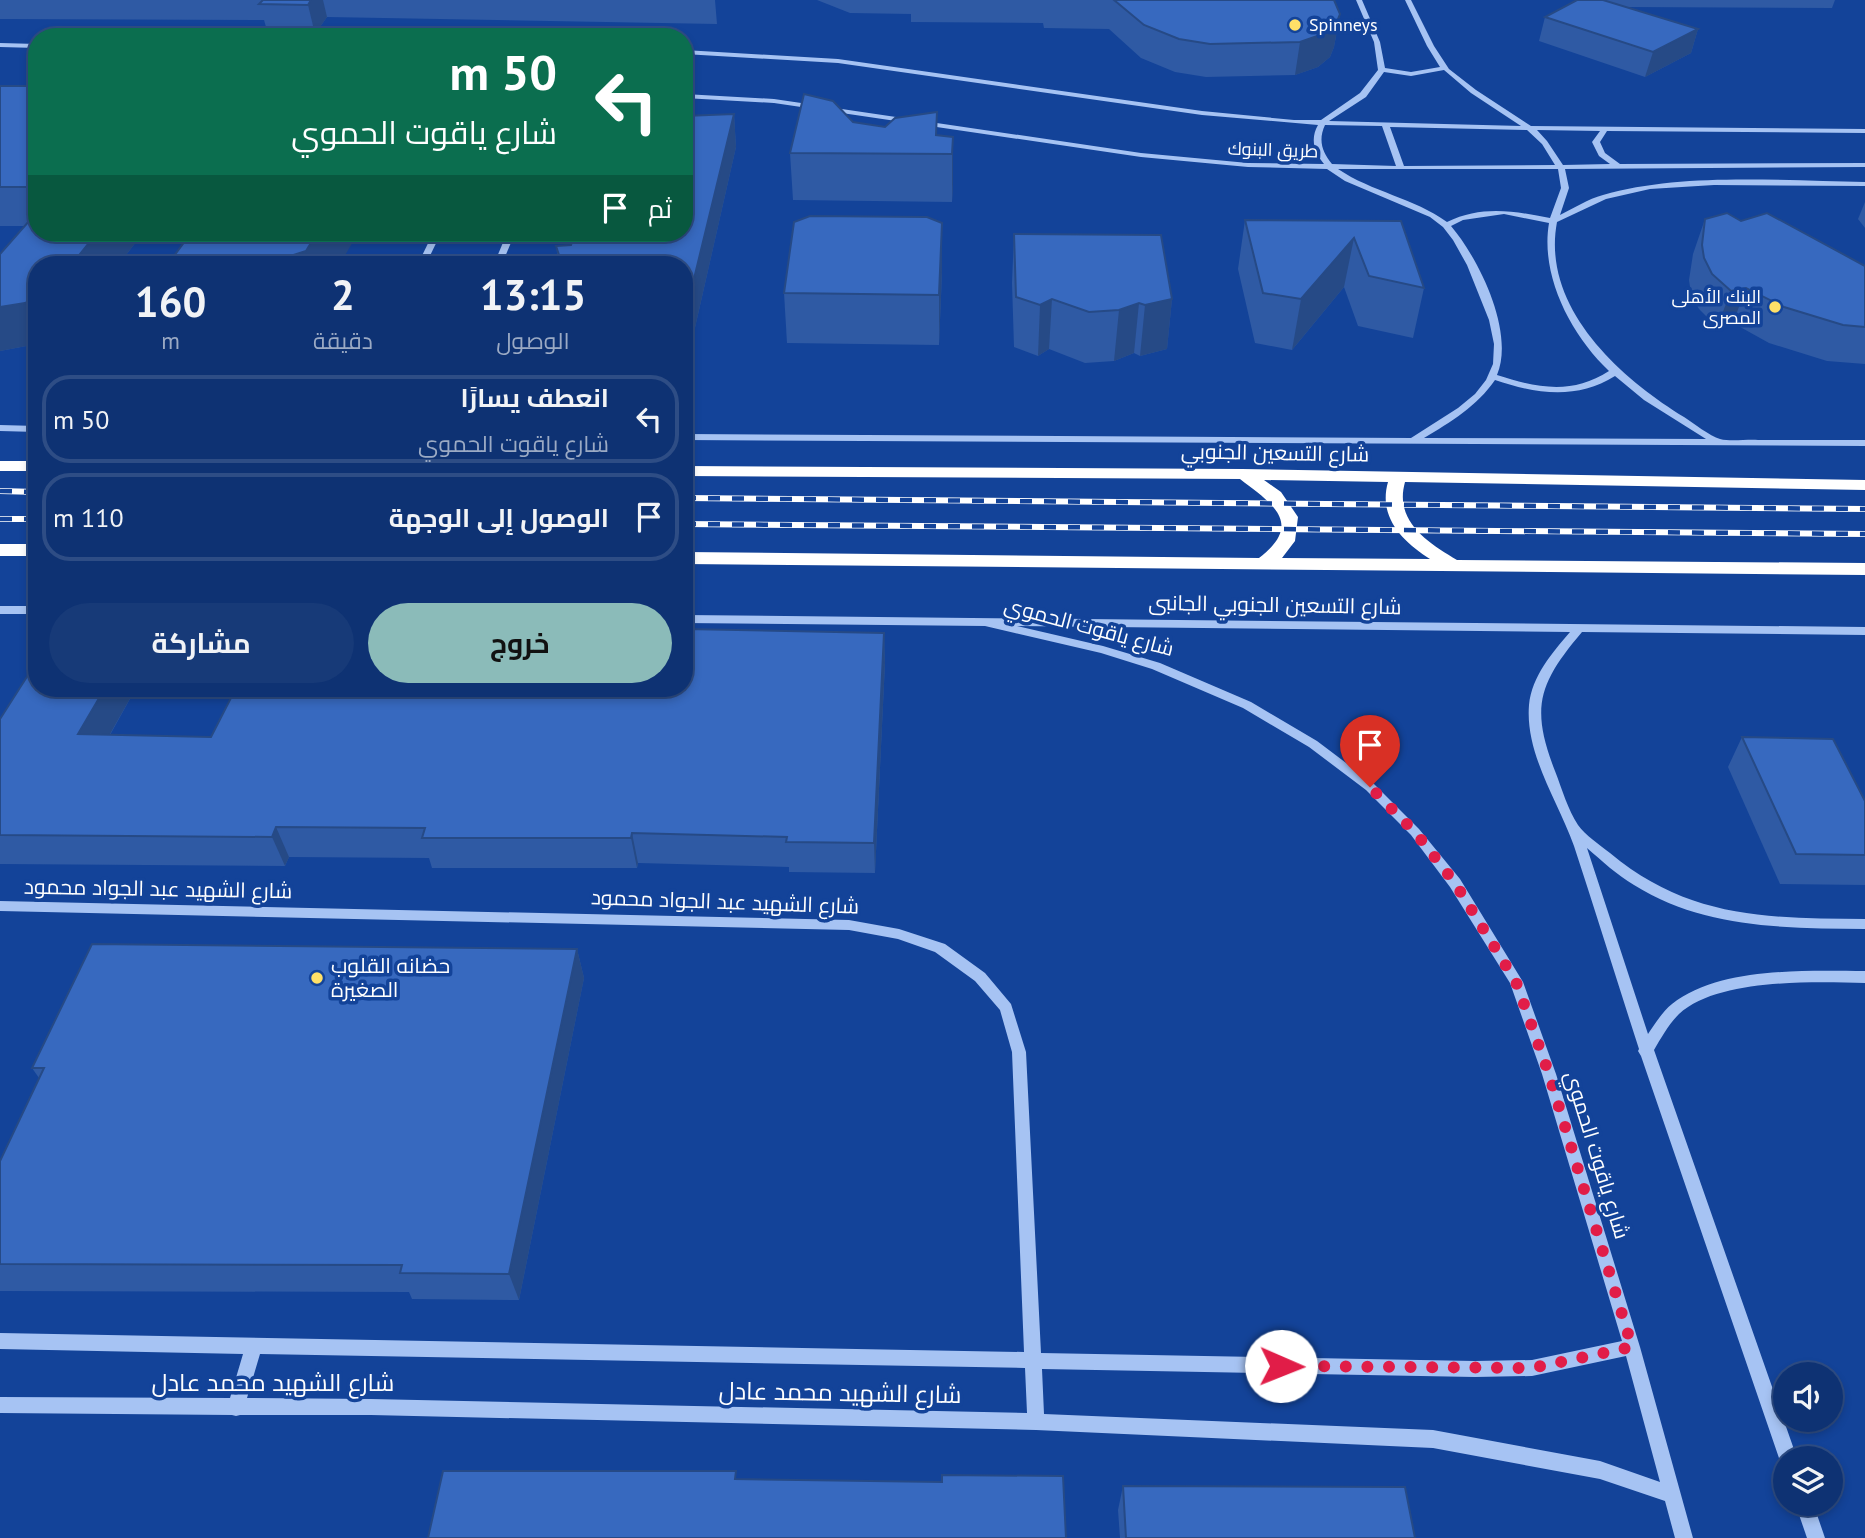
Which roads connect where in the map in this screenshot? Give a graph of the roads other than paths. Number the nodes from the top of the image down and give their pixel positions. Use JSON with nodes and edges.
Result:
{"nodes":[{"id":1,"x":1359,"y":0,"type":"edge"},
{"id":2,"x":1408,"y":0,"type":"edge"},
{"id":3,"x":0,"y":45,"type":"edge"},
{"id":4,"x":28,"y":46,"type":"edge"},
{"id":5,"x":693,"y":53,"type":"edge"},
{"id":6,"x":1445,"y":68,"type":"junction"},
{"id":7,"x":1382,"y":69,"type":"junction"},
{"id":8,"x":693,"y":96,"type":"edge"},
{"id":9,"x":1322,"y":123,"type":"junction"},
{"id":10,"x":1386,"y":126,"type":"junction"},
{"id":11,"x":1528,"y":128,"type":"junction"},
{"id":12,"x":1605,"y":129,"type":"junction"},
{"id":13,"x":1865,"y":131,"type":"edge"},
{"id":14,"x":1709,"y":165,"type":"junction"},
{"id":15,"x":1865,"y":165,"type":"edge"},
{"id":16,"x":1560,"y":166,"type":"junction"},
{"id":17,"x":1618,"y":166,"type":"junction"},
{"id":18,"x":1330,"y":168,"type":"junction"},
{"id":19,"x":1402,"y":169,"type":"junction"},
{"id":20,"x":1724,"y":183,"type":"junction"},
{"id":21,"x":1865,"y":184,"type":"edge"},
{"id":22,"x":1553,"y":221,"type":"junction"},
{"id":23,"x":1446,"y":225,"type":"junction"},
{"id":24,"x":1614,"y":372,"type":"junction"},
{"id":25,"x":1494,"y":377,"type":"junction"},
{"id":26,"x":0,"y":428,"type":"edge"},
{"id":27,"x":28,"y":429,"type":"edge"},
{"id":28,"x":693,"y":437,"type":"edge"},
{"id":29,"x":1414,"y":439,"type":"junction"},
{"id":30,"x":1717,"y":441,"type":"junction"},
{"id":31,"x":1865,"y":443,"type":"edge"},
{"id":32,"x":0,"y":466,"type":"edge"},
{"id":33,"x":28,"y":466,"type":"edge"},
{"id":34,"x":693,"y":471,"type":"edge"},
{"id":35,"x":1242,"y":474,"type":"junction"},
{"id":36,"x":1398,"y":478,"type":"junction"},
{"id":37,"x":1865,"y":485,"type":"edge"},
{"id":38,"x":0,"y":550,"type":"edge"},
{"id":39,"x":28,"y":550,"type":"edge"},
{"id":40,"x":693,"y":558,"type":"edge"},
{"id":41,"x":1262,"y":564,"type":"junction"},
{"id":42,"x":1454,"y":565,"type":"junction"},
{"id":43,"x":1865,"y":569,"type":"edge"},
{"id":44,"x":0,"y":610,"type":"edge"},
{"id":45,"x":28,"y":610,"type":"edge"},
{"id":46,"x":28,"y":611,"type":"edge"},
{"id":47,"x":693,"y":619,"type":"edge"},
{"id":48,"x":0,"y":621,"type":"edge"},
{"id":49,"x":989,"y":623,"type":"junction"},
{"id":50,"x":1578,"y":629,"type":"junction"},
{"id":51,"x":1865,"y":631,"type":"edge"},
{"id":52,"x":1575,"y":831,"type":"junction"},
{"id":53,"x":0,"y":906,"type":"edge"},
{"id":54,"x":1865,"y":924,"type":"edge"},
{"id":55,"x":1865,"y":977,"type":"edge"},
{"id":56,"x":1645,"y":1052,"type":"junction"},
{"id":57,"x":0,"y":1341,"type":"edge"},
{"id":58,"x":254,"y":1345,"type":"junction"},
{"id":59,"x":1632,"y":1347,"type":"junction"},
{"id":60,"x":1032,"y":1361,"type":"junction"},
{"id":61,"x":0,"y":1405,"type":"edge"},
{"id":62,"x":236,"y":1408,"type":"junction"},
{"id":63,"x":1036,"y":1422,"type":"junction"},
{"id":64,"x":1784,"y":1446,"type":"edge"},
{"id":65,"x":1672,"y":1495,"type":"junction"},
{"id":66,"x":1808,"y":1516,"type":"edge"},
{"id":67,"x":1684,"y":1538,"type":"edge"},
{"id":68,"x":1816,"y":1538,"type":"edge"}],
"edges":[{"from":1,"to":7,"type":"street"},
{"from":2,"to":6,"type":"street"},
{"from":3,"to":4,"type":"street"},
{"from":5,"to":9,"type":"street","name":"طريق البنوك"},
{"from":6,"to":7,"type":"street"},
{"from":6,"to":11,"type":"street"},
{"from":7,"to":9,"type":"street"},
{"from":8,"to":18,"type":"street","name":"طريق البنوك"},
{"from":9,"to":10,"type":"street","name":"طريق البنوك"},
{"from":9,"to":18,"type":"street"},
{"from":10,"to":11,"type":"street","name":"طريق البنوك"},
{"from":10,"to":19,"type":"street"},
{"from":11,"to":12,"type":"street","name":"طريق البنوك"},
{"from":11,"to":16,"type":"street"},
{"from":12,"to":13,"type":"street","name":"طريق البنوك"},
{"from":12,"to":17,"type":"street"},
{"from":14,"to":15,"type":"street","name":"طريق البنوك"},
{"from":14,"to":17,"type":"street","name":"طريق البنوك"},
{"from":14,"to":20,"type":"street"},
{"from":16,"to":17,"type":"street","name":"طريق البنوك"},
{"from":16,"to":19,"type":"street","name":"طريق البنوك"},
{"from":16,"to":22,"type":"street"},
{"from":18,"to":19,"type":"street","name":"طريق البنوك"},
{"from":18,"to":23,"type":"street"},
{"from":20,"to":21,"type":"street"},
{"from":20,"to":22,"type":"street"},
{"from":22,"to":23,"type":"street"},
{"from":22,"to":24,"type":"street"},
{"from":23,"to":25,"type":"street"},
{"from":24,"to":25,"type":"street"},
{"from":24,"to":30,"type":"street"},
{"from":25,"to":29,"type":"street"},
{"from":26,"to":27,"type":"street"},
{"from":28,"to":29,"type":"street"},
{"from":29,"to":30,"type":"street"},
{"from":30,"to":31,"type":"street"},
{"from":32,"to":33,"type":"highway"},
{"from":34,"to":35,"type":"highway","name":"شارع التسعين الجنوبي"},
{"from":35,"to":36,"type":"highway","name":"شارع التسعين الجنوبي"},
{"from":35,"to":41,"type":"highway"},
{"from":36,"to":37,"type":"highway","name":"شارع التسعين الجنوبي"},
{"from":36,"to":42,"type":"highway"},
{"from":38,"to":39,"type":"highway"},
{"from":40,"to":41,"type":"highway"},
{"from":41,"to":42,"type":"highway"},
{"from":42,"to":43,"type":"highway"},
{"from":44,"to":45,"type":"street"},
{"from":46,"to":48,"type":"street"},
{"from":47,"to":49,"type":"street","name":"شارع التسعين الجنوبي الجانبى"},
{"from":49,"to":50,"type":"street","name":"شارع التسعين الجنوبي الجانبى"},
{"from":49,"to":59,"type":"street","name":"شارع ياقوت الحموي"},
{"from":50,"to":51,"type":"street","name":"شارع التسعين الجنوبي الجانبى"},
{"from":50,"to":52,"type":"street"},
{"from":52,"to":54,"type":"street"},
{"from":52,"to":56,"type":"street"},
{"from":53,"to":60,"type":"street","name":"شارع الشهيد عبد الجواد محمود"},
{"from":55,"to":56,"type":"street"},
{"from":56,"to":64,"type":"street"},
{"from":57,"to":58,"type":"street","name":"شارع الشهيد محمد عادل"},
{"from":58,"to":60,"type":"street","name":"شارع الشهيد محمد عادل"},
{"from":58,"to":62,"type":"street"},
{"from":59,"to":60,"type":"street","name":"شارع الشهيد محمد عادل"},
{"from":59,"to":65,"type":"street","name":"شارع ياقوت الحموي"},
{"from":60,"to":63,"type":"street","name":"شارع الشهيد عبد الجواد محمود"},
{"from":61,"to":62,"type":"street","name":"شارع الشهيد محمد عادل"},
{"from":62,"to":63,"type":"street","name":"شارع الشهيد محمد عادل"},
{"from":63,"to":65,"type":"street","name":"شارع الشهيد محمد عادل"},
{"from":65,"to":67,"type":"street","name":"شارع ياقوت الحموي"},
{"from":66,"to":68,"type":"street"}]}
